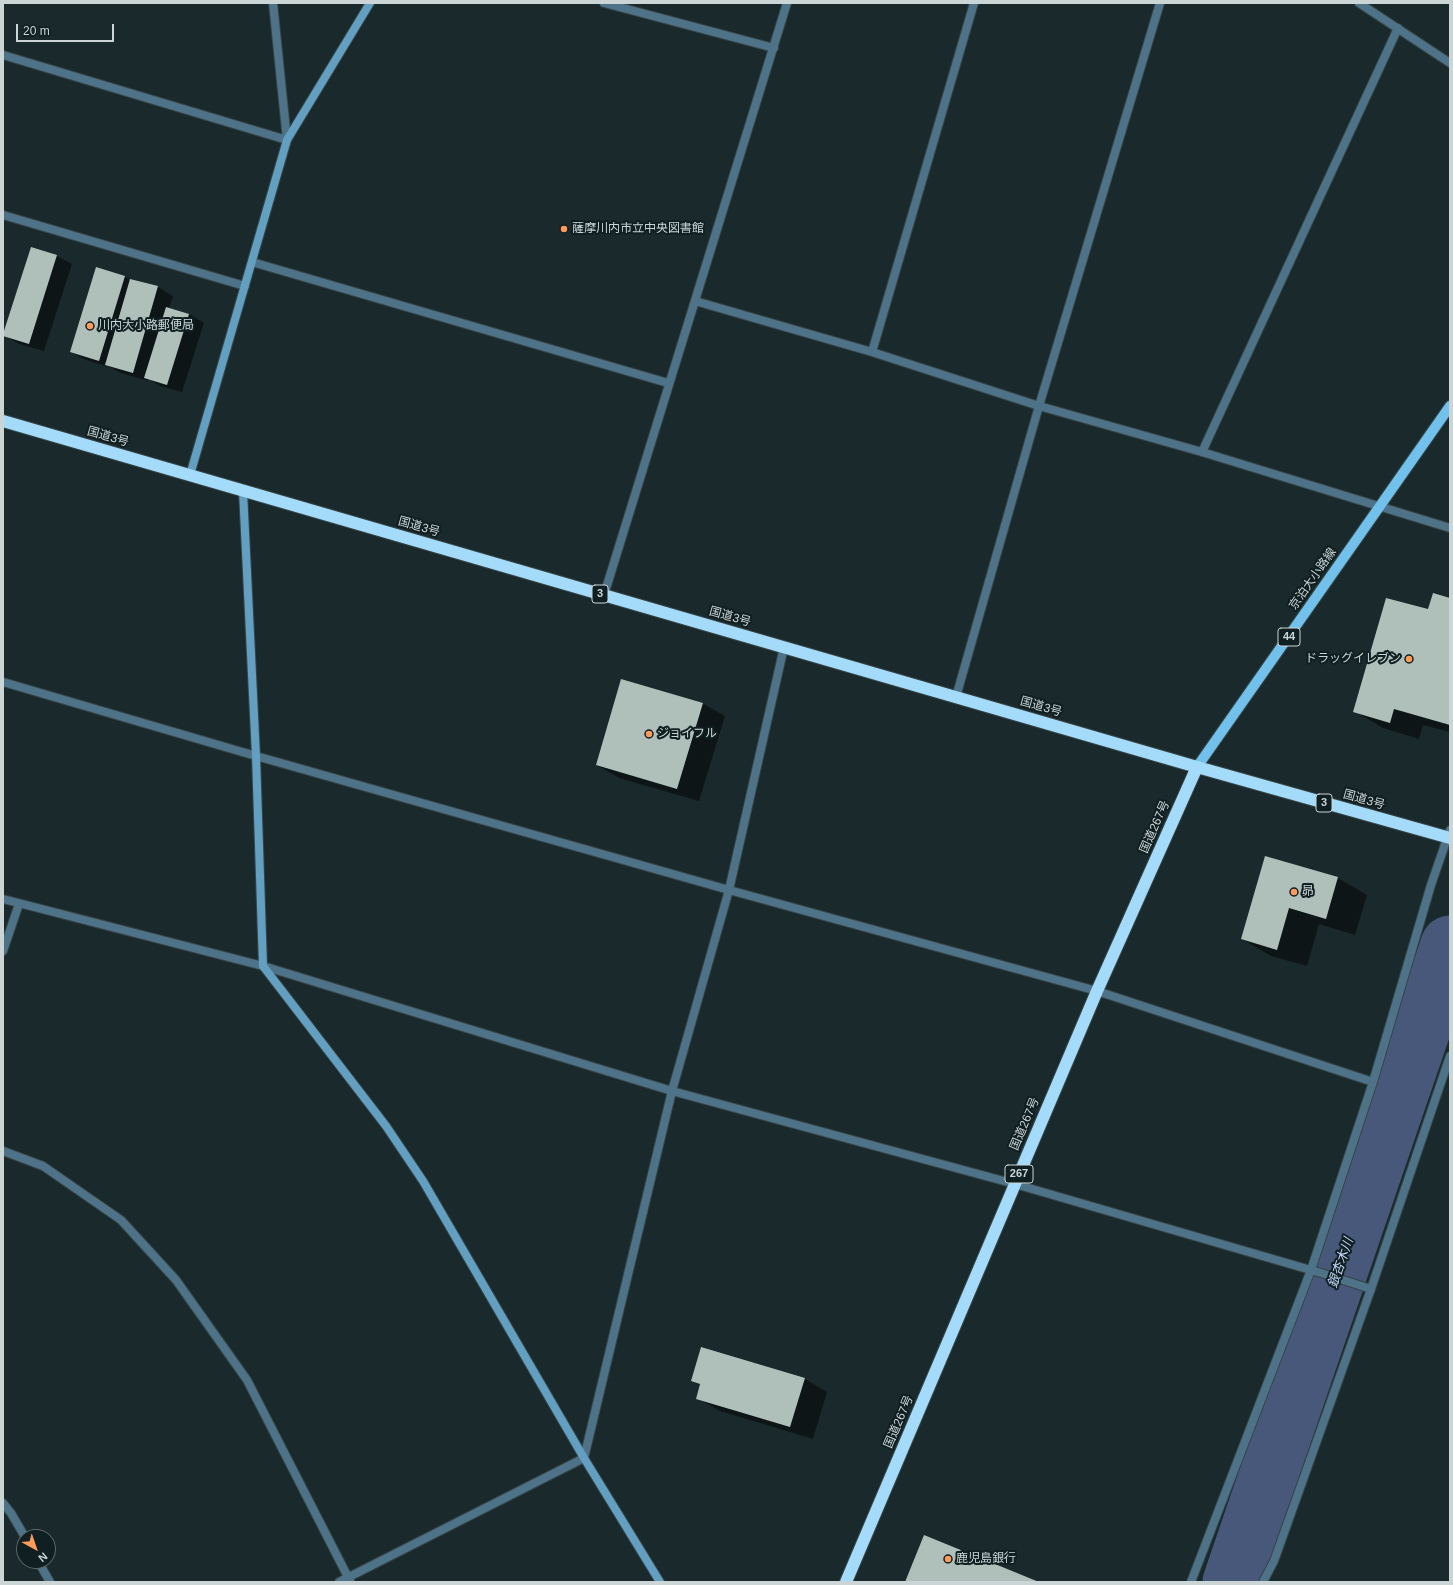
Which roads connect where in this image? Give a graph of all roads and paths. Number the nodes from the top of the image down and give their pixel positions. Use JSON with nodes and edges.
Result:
{"nodes":[{"id":1,"x":273,"y":3,"type":"edge"},
{"id":2,"x":370,"y":3,"type":"edge"},
{"id":3,"x":604,"y":3,"type":"edge"},
{"id":4,"x":787,"y":3,"type":"edge"},
{"id":5,"x":974,"y":3,"type":"edge"},
{"id":6,"x":1160,"y":3,"type":"edge"},
{"id":7,"x":1359,"y":3,"type":"edge"},
{"id":8,"x":1398,"y":28,"type":"junction"},
{"id":9,"x":774,"y":48,"type":"junction"},
{"id":10,"x":3,"y":55,"type":"edge"},
{"id":11,"x":1450,"y":63,"type":"edge"},
{"id":12,"x":287,"y":140,"type":"junction"},
{"id":13,"x":3,"y":215,"type":"edge"},
{"id":14,"x":252,"y":262,"type":"junction"},
{"id":15,"x":245,"y":286,"type":"junction"},
{"id":16,"x":695,"y":301,"type":"junction"},
{"id":17,"x":872,"y":352,"type":"junction"},
{"id":18,"x":668,"y":383,"type":"junction"},
{"id":19,"x":1039,"y":406,"type":"junction"},
{"id":20,"x":1450,"y":406,"type":"edge"},
{"id":21,"x":3,"y":421,"type":"edge"},
{"id":22,"x":1202,"y":452,"type":"junction"},
{"id":23,"x":190,"y":475,"type":"junction"},
{"id":24,"x":243,"y":491,"type":"junction"},
{"id":25,"x":1380,"y":506,"type":"junction"},
{"id":26,"x":1450,"y":528,"type":"edge"},
{"id":27,"x":604,"y":596,"type":"junction"},
{"id":28,"x":784,"y":647,"type":"junction"},
{"id":29,"x":3,"y":682,"type":"edge"},
{"id":30,"x":956,"y":697,"type":"junction"},
{"id":31,"x":256,"y":756,"type":"junction"},
{"id":32,"x":1197,"y":767,"type":"junction"},
{"id":33,"x":1449,"y":835,"type":"edge"},
{"id":34,"x":729,"y":890,"type":"junction"},
{"id":35,"x":3,"y":899,"type":"edge"},
{"id":36,"x":19,"y":904,"type":"junction"},
{"id":37,"x":3,"y":951,"type":"edge"},
{"id":38,"x":263,"y":966,"type":"junction"},
{"id":39,"x":1097,"y":991,"type":"junction"},
{"id":40,"x":1450,"y":1056,"type":"edge"},
{"id":41,"x":1373,"y":1082,"type":"junction"},
{"id":42,"x":672,"y":1091,"type":"junction"},
{"id":43,"x":3,"y":1151,"type":"edge"},
{"id":44,"x":1015,"y":1184,"type":"junction"},
{"id":45,"x":1311,"y":1270,"type":"junction"},
{"id":46,"x":1371,"y":1290,"type":"junction"},
{"id":47,"x":584,"y":1458,"type":"junction"},
{"id":48,"x":3,"y":1504,"type":"edge"},
{"id":49,"x":20,"y":1529,"type":"edge"},
{"id":50,"x":43,"y":1569,"type":"edge"},
{"id":51,"x":350,"y":1580,"type":"edge"},
{"id":52,"x":50,"y":1582,"type":"edge"},
{"id":53,"x":339,"y":1582,"type":"edge"},
{"id":54,"x":660,"y":1582,"type":"edge"},
{"id":55,"x":846,"y":1582,"type":"edge"},
{"id":56,"x":1191,"y":1582,"type":"edge"},
{"id":57,"x":1263,"y":1582,"type":"edge"}],
"edges":[{"from":1,"to":12,"type":"street"},
{"from":2,"to":12,"type":"street"},
{"from":3,"to":9,"type":"street"},
{"from":4,"to":9,"type":"street"},
{"from":5,"to":17,"type":"street"},
{"from":6,"to":19,"type":"street"},
{"from":7,"to":8,"type":"street"},
{"from":8,"to":11,"type":"street"},
{"from":8,"to":22,"type":"street"},
{"from":9,"to":16,"type":"street"},
{"from":10,"to":12,"type":"street"},
{"from":12,"to":14,"type":"street"},
{"from":13,"to":15,"type":"street"},
{"from":14,"to":15,"type":"street"},
{"from":14,"to":18,"type":"street"},
{"from":15,"to":23,"type":"street"},
{"from":16,"to":17,"type":"street"},
{"from":16,"to":18,"type":"street"},
{"from":17,"to":19,"type":"street"},
{"from":18,"to":27,"type":"street"},
{"from":19,"to":22,"type":"street"},
{"from":19,"to":30,"type":"street"},
{"from":20,"to":25,"type":"main road","name":"京泊大小路線","number":"44"},
{"from":21,"to":23,"type":"highway","name":"国道3号","number":"3"},
{"from":22,"to":25,"type":"street"},
{"from":23,"to":24,"type":"highway","name":"国道3号","number":"3"},
{"from":24,"to":27,"type":"highway","name":"国道3号","number":"3"},
{"from":24,"to":31,"type":"street"},
{"from":25,"to":26,"type":"street"},
{"from":25,"to":32,"type":"main road","name":"京泊大小路線","number":"44"},
{"from":27,"to":28,"type":"highway","name":"国道3号","number":"3"},
{"from":28,"to":30,"type":"highway","name":"国道3号","number":"3"},
{"from":28,"to":34,"type":"street"},
{"from":29,"to":31,"type":"street"},
{"from":30,"to":32,"type":"highway","name":"国道3号","number":"3"},
{"from":31,"to":34,"type":"street"},
{"from":31,"to":38,"type":"street"},
{"from":32,"to":33,"type":"highway","name":"国道3号","number":"3"},
{"from":32,"to":39,"type":"highway","name":"国道267号","number":"267"},
{"from":33,"to":41,"type":"street"},
{"from":34,"to":39,"type":"street"},
{"from":34,"to":42,"type":"street"},
{"from":35,"to":36,"type":"street"},
{"from":36,"to":37,"type":"street"},
{"from":36,"to":38,"type":"street"},
{"from":38,"to":42,"type":"street"},
{"from":38,"to":47,"type":"street"},
{"from":39,"to":41,"type":"street"},
{"from":39,"to":44,"type":"highway","name":"国道267号","number":"267"},
{"from":40,"to":46,"type":"street"},
{"from":41,"to":45,"type":"street"},
{"from":42,"to":44,"type":"street"},
{"from":42,"to":47,"type":"street"},
{"from":43,"to":51,"type":"street"},
{"from":44,"to":45,"type":"street"},
{"from":44,"to":55,"type":"highway","name":"国道267号","number":"267"},
{"from":45,"to":46,"type":"street"},
{"from":45,"to":56,"type":"street"},
{"from":46,"to":57,"type":"street"},
{"from":47,"to":51,"type":"street"},
{"from":47,"to":54,"type":"street"},
{"from":48,"to":49,"type":"street"},
{"from":50,"to":52,"type":"street"},
{"from":51,"to":53,"type":"street"}]}
